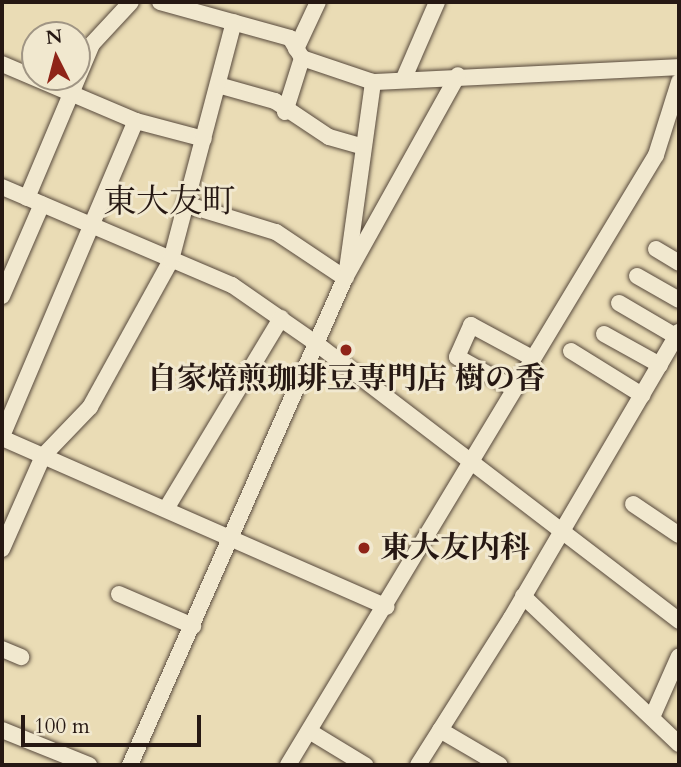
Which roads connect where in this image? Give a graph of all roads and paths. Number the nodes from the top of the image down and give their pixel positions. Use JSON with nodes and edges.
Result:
{"nodes":[{"id":1,"x":131,"y":2,"type":"edge"},
{"id":2,"x":160,"y":2,"type":"edge"},
{"id":3,"x":318,"y":2,"type":"edge"},
{"id":4,"x":437,"y":2,"type":"edge"},
{"id":5,"x":207,"y":8,"type":"edge"},
{"id":6,"x":234,"y":22,"type":"junction"},
{"id":7,"x":299,"y":54,"type":"junction"},
{"id":8,"x":2,"y":64,"type":"edge"},
{"id":9,"x":679,"y":67,"type":"edge"},
{"id":10,"x":458,"y":75,"type":"junction"},
{"id":11,"x":404,"y":78,"type":"junction"},
{"id":12,"x":373,"y":82,"type":"junction"},
{"id":13,"x":679,"y":82,"type":"edge"},
{"id":14,"x":218,"y":85,"type":"junction"},
{"id":15,"x":72,"y":93,"type":"junction"},
{"id":16,"x":285,"y":111,"type":"junction"},
{"id":17,"x":136,"y":121,"type":"junction"},
{"id":18,"x":204,"y":139,"type":"junction"},
{"id":19,"x":363,"y":147,"type":"junction"},
{"id":20,"x":2,"y":187,"type":"edge"},
{"id":21,"x":34,"y":201,"type":"junction"},
{"id":22,"x":188,"y":205,"type":"junction"},
{"id":23,"x":91,"y":224,"type":"junction"},
{"id":24,"x":656,"y":249,"type":"dead end"},
{"id":25,"x":171,"y":260,"type":"junction"},
{"id":26,"x":679,"y":263,"type":"edge"},
{"id":27,"x":637,"y":276,"type":"dead end"},
{"id":28,"x":345,"y":278,"type":"junction"},
{"id":29,"x":2,"y":296,"type":"edge"},
{"id":30,"x":679,"y":300,"type":"edge"},
{"id":31,"x":619,"y":303,"type":"dead end"},
{"id":32,"x":281,"y":318,"type":"junction"},
{"id":33,"x":604,"y":334,"type":"dead end"},
{"id":34,"x":678,"y":336,"type":"edge"},
{"id":35,"x":317,"y":344,"type":"junction"},
{"id":36,"x":570,"y":351,"type":"dead end"},
{"id":37,"x":532,"y":358,"type":"junction"},
{"id":38,"x":660,"y":365,"type":"junction"},
{"id":39,"x":513,"y":388,"type":"junction"},
{"id":40,"x":642,"y":395,"type":"junction"},
{"id":41,"x":2,"y":437,"type":"edge"},
{"id":42,"x":43,"y":456,"type":"junction"},
{"id":43,"x":469,"y":460,"type":"junction"},
{"id":44,"x":633,"y":504,"type":"dead end"},
{"id":45,"x":166,"y":509,"type":"junction"},
{"id":46,"x":561,"y":531,"type":"junction"},
{"id":47,"x":679,"y":535,"type":"edge"},
{"id":48,"x":232,"y":538,"type":"junction"},
{"id":49,"x":2,"y":548,"type":"edge"},
{"id":50,"x":119,"y":594,"type":"dead end"},
{"id":51,"x":523,"y":596,"type":"junction"},
{"id":52,"x":387,"y":607,"type":"junction"},
{"id":53,"x":679,"y":621,"type":"edge"},
{"id":54,"x":193,"y":626,"type":"junction"},
{"id":55,"x":2,"y":649,"type":"edge"},
{"id":56,"x":679,"y":656,"type":"edge"},
{"id":57,"x":21,"y":657,"type":"dead end"},
{"id":58,"x":653,"y":715,"type":"junction"},
{"id":59,"x":2,"y":730,"type":"edge"},
{"id":60,"x":440,"y":730,"type":"junction"},
{"id":61,"x":309,"y":731,"type":"junction"},
{"id":62,"x":679,"y":744,"type":"edge"},
{"id":63,"x":89,"y":765,"type":"edge"},
{"id":64,"x":130,"y":765,"type":"edge"},
{"id":65,"x":288,"y":765,"type":"edge"},
{"id":66,"x":365,"y":765,"type":"edge"},
{"id":67,"x":418,"y":765,"type":"edge"},
{"id":68,"x":500,"y":765,"type":"edge"}],
"edges":[{"from":1,"to":15,"type":"street"},
{"from":2,"to":5,"type":"street"},
{"from":3,"to":7,"type":"street"},
{"from":4,"to":11,"type":"street"},
{"from":5,"to":6,"type":"street"},
{"from":6,"to":7,"type":"street"},
{"from":6,"to":14,"type":"street"},
{"from":7,"to":12,"type":"street"},
{"from":7,"to":16,"type":"street"},
{"from":8,"to":15,"type":"street"},
{"from":9,"to":10,"type":"street"},
{"from":10,"to":11,"type":"street"},
{"from":10,"to":28,"type":"street"},
{"from":11,"to":12,"type":"street"},
{"from":12,"to":19,"type":"street"},
{"from":13,"to":37,"type":"street"},
{"from":14,"to":16,"type":"street"},
{"from":14,"to":18,"type":"street"},
{"from":15,"to":17,"type":"street"},
{"from":15,"to":21,"type":"street"},
{"from":16,"to":19,"type":"street"},
{"from":17,"to":18,"type":"street"},
{"from":17,"to":23,"type":"street"},
{"from":18,"to":22,"type":"street"},
{"from":19,"to":28,"type":"street"},
{"from":20,"to":21,"type":"street"},
{"from":21,"to":23,"type":"street"},
{"from":21,"to":29,"type":"street"},
{"from":22,"to":25,"type":"street"},
{"from":22,"to":28,"type":"street"},
{"from":23,"to":25,"type":"street"},
{"from":23,"to":41,"type":"street"},
{"from":24,"to":26,"type":"street"},
{"from":25,"to":32,"type":"street"},
{"from":25,"to":42,"type":"street"},
{"from":27,"to":30,"type":"street"},
{"from":28,"to":35,"type":"street"},
{"from":31,"to":34,"type":"street"},
{"from":32,"to":35,"type":"street"},
{"from":32,"to":45,"type":"street"},
{"from":33,"to":38,"type":"street"},
{"from":34,"to":38,"type":"street"},
{"from":35,"to":43,"type":"street"},
{"from":35,"to":48,"type":"street"},
{"from":36,"to":40,"type":"street"},
{"from":37,"to":39,"type":"street"},
{"from":37,"to":39,"type":"street"},
{"from":38,"to":40,"type":"street"},
{"from":39,"to":43,"type":"street"},
{"from":40,"to":46,"type":"street"},
{"from":41,"to":42,"type":"street"},
{"from":42,"to":45,"type":"street"},
{"from":42,"to":49,"type":"street"},
{"from":43,"to":46,"type":"street"},
{"from":43,"to":52,"type":"street"},
{"from":44,"to":47,"type":"street"},
{"from":45,"to":48,"type":"street"},
{"from":46,"to":51,"type":"street"},
{"from":46,"to":53,"type":"street"},
{"from":48,"to":52,"type":"street"},
{"from":48,"to":54,"type":"street"},
{"from":50,"to":54,"type":"street"},
{"from":51,"to":58,"type":"street"},
{"from":51,"to":60,"type":"street"},
{"from":52,"to":61,"type":"street"},
{"from":54,"to":64,"type":"street"},
{"from":55,"to":57,"type":"street"},
{"from":56,"to":58,"type":"street"},
{"from":58,"to":62,"type":"street"},
{"from":59,"to":63,"type":"street"},
{"from":60,"to":67,"type":"street"},
{"from":60,"to":68,"type":"street"},
{"from":61,"to":65,"type":"street"},
{"from":61,"to":66,"type":"street"}]}
